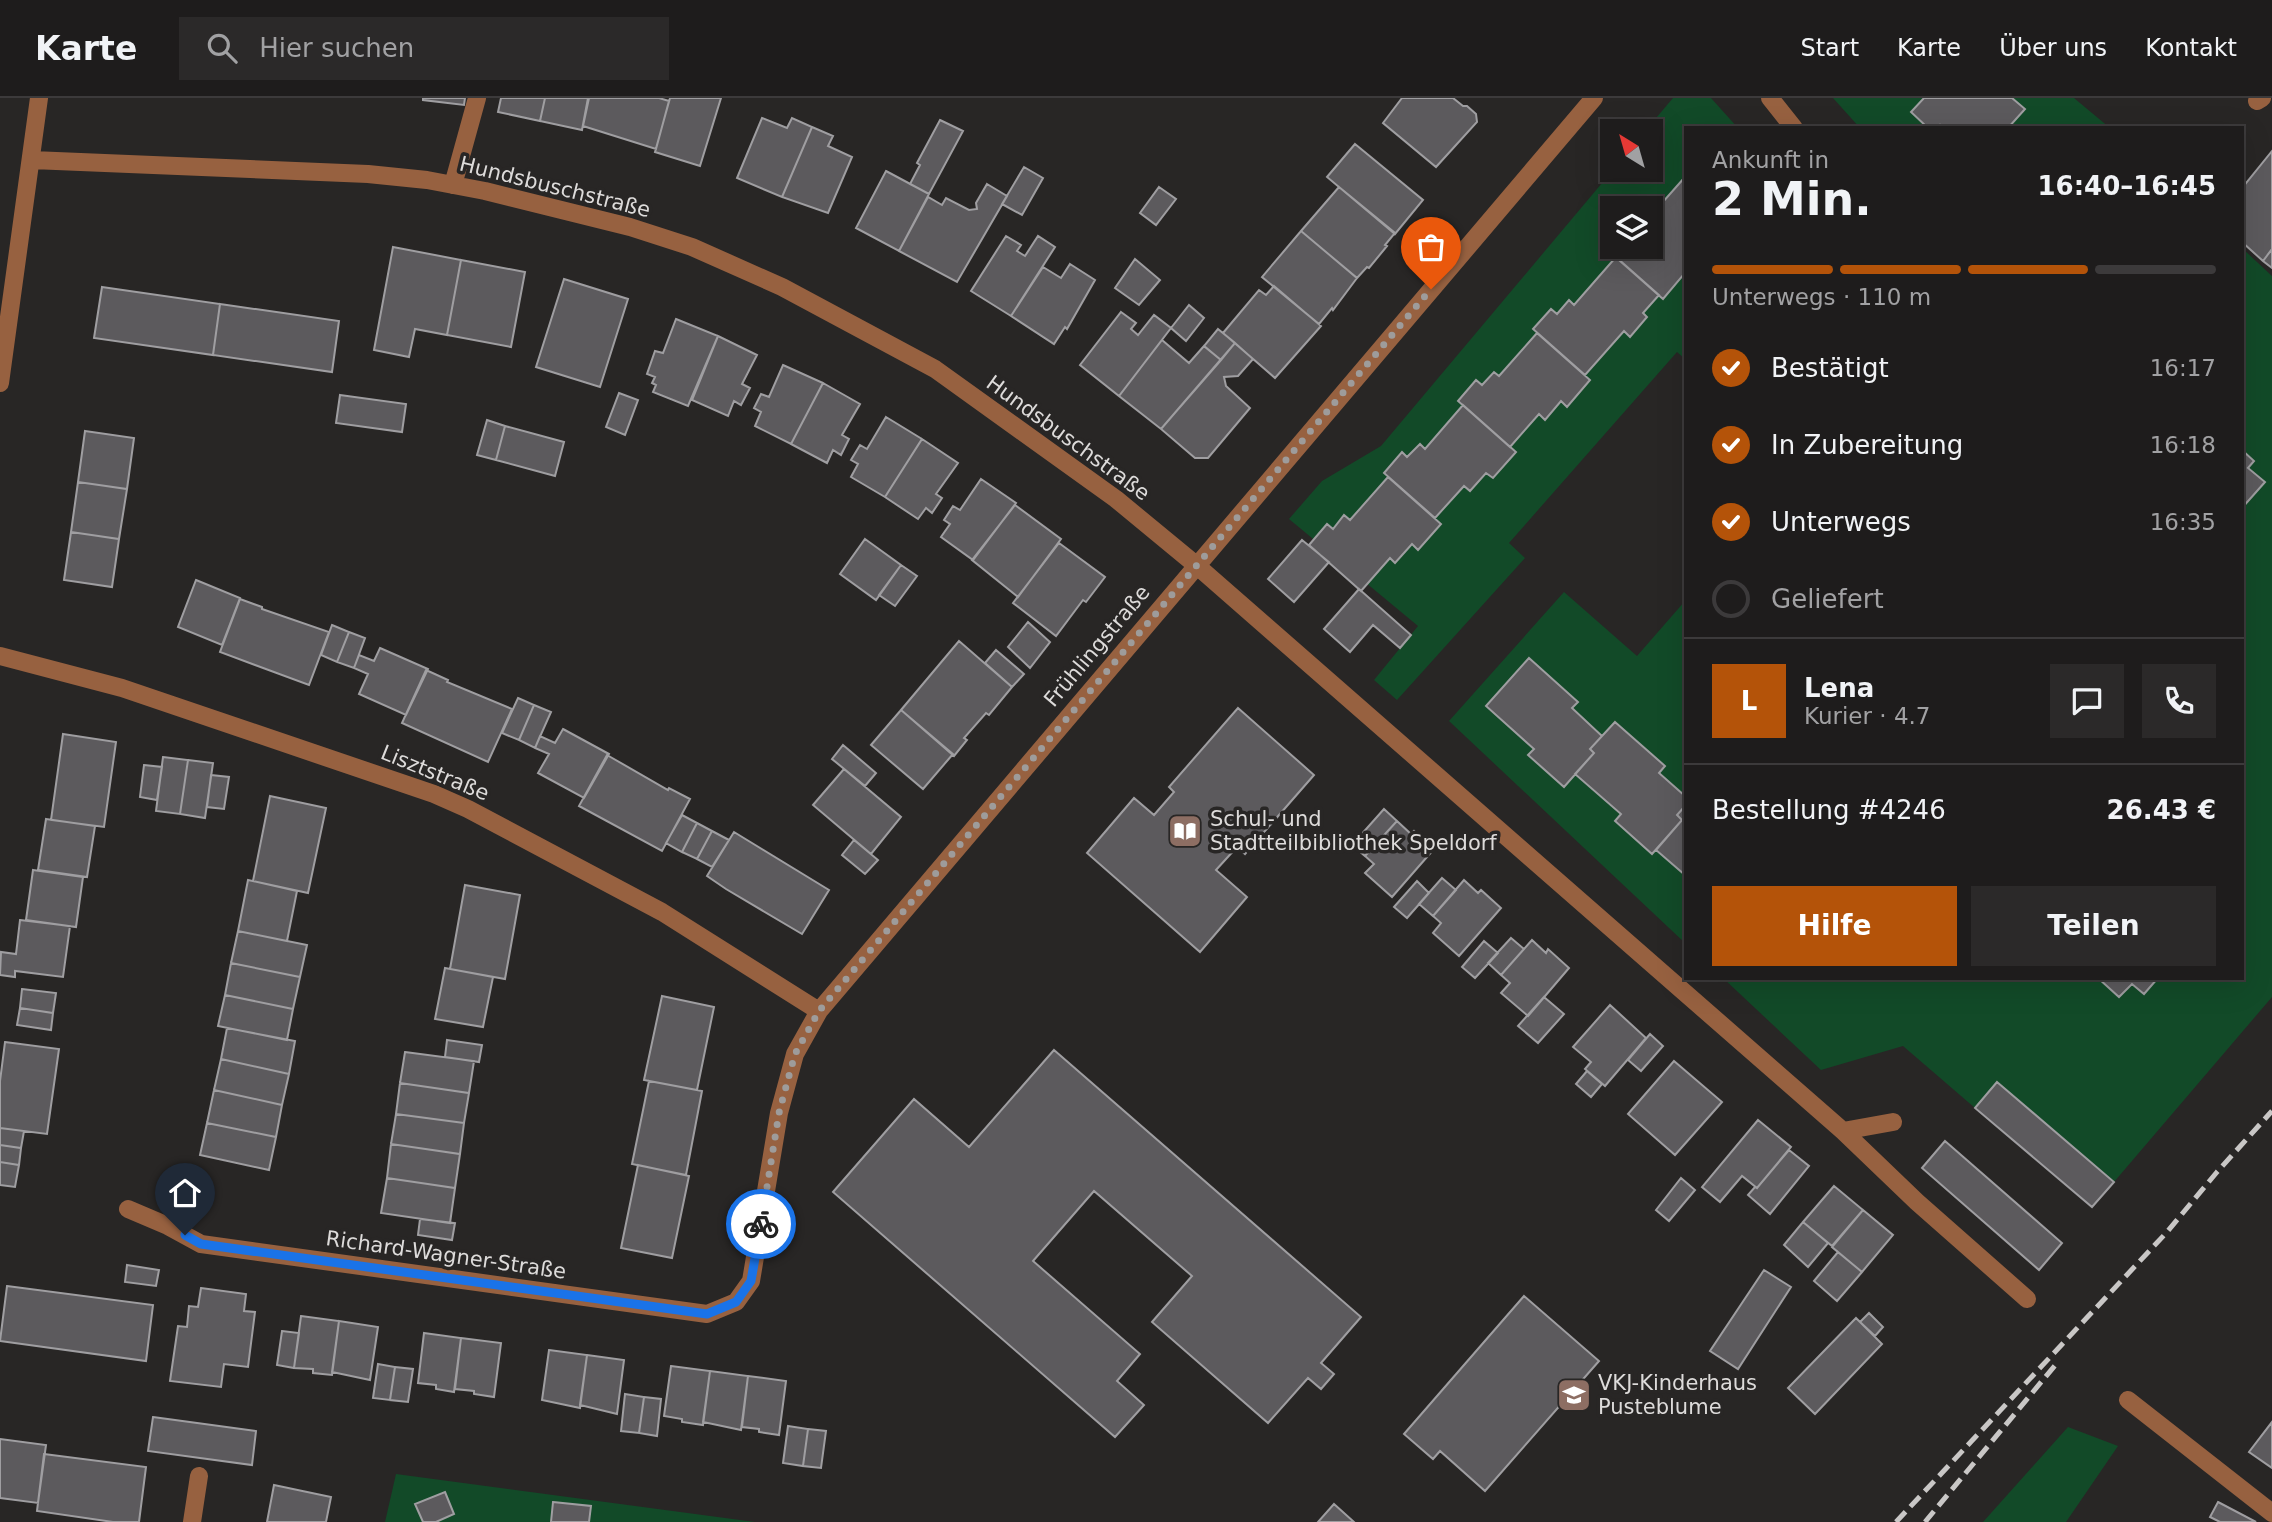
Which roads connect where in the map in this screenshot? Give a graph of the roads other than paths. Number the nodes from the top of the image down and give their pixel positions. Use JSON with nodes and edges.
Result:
{"nodes":[{"id":1,"x":39,"y":98,"type":"edge"},
{"id":2,"x":477,"y":98,"type":"edge"},
{"id":3,"x":1594,"y":98,"type":"edge"},
{"id":4,"x":1770,"y":98,"type":"edge"},
{"id":5,"x":1792,"y":126,"type":"edge"},
{"id":6,"x":32,"y":160,"type":"junction"},
{"id":7,"x":453,"y":185,"type":"junction"},
{"id":8,"x":1,"y":375,"type":"edge"},
{"id":9,"x":1196,"y":565,"type":"junction"},
{"id":10,"x":0,"y":656,"type":"edge"},
{"id":11,"x":819,"y":1011,"type":"junction"},
{"id":12,"x":1893,"y":1122,"type":"dead end"},
{"id":13,"x":1843,"y":1131,"type":"junction"},
{"id":14,"x":128,"y":1209,"type":"dead end"},
{"id":15,"x":751,"y":1281,"type":"joint"},
{"id":16,"x":2027,"y":1299,"type":"dead end"},
{"id":17,"x":2128,"y":1400,"type":"dead end"},
{"id":18,"x":199,"y":1476,"type":"dead end"},
{"id":19,"x":2272,"y":1513,"type":"edge"},
{"id":20,"x":192,"y":1522,"type":"edge"}],
"edges":[{"from":1,"to":6,"type":"street"},
{"from":2,"to":7,"type":"street"},
{"from":3,"to":9,"type":"street","name":"Frühlingstraße"},
{"from":4,"to":5,"type":"street"},
{"from":6,"to":7,"type":"street","name":"Hundsbuschstraße"},
{"from":6,"to":8,"type":"street"},
{"from":7,"to":9,"type":"street","name":"Hundsbuschstraße"},
{"from":9,"to":11,"type":"street","name":"Frühlingstraße"},
{"from":9,"to":13,"type":"street","name":"Hundsbuschstraße"},
{"from":10,"to":11,"type":"street","name":"Lisztstraße"},
{"from":11,"to":15,"type":"street","name":"Frühlingstraße"},
{"from":12,"to":13,"type":"street"},
{"from":13,"to":16,"type":"street","name":"Hundsbuschstraße"},
{"from":14,"to":15,"type":"street","name":"Richard-Wagner-Straße"},
{"from":17,"to":19,"type":"street"},
{"from":18,"to":20,"type":"street"}]}
